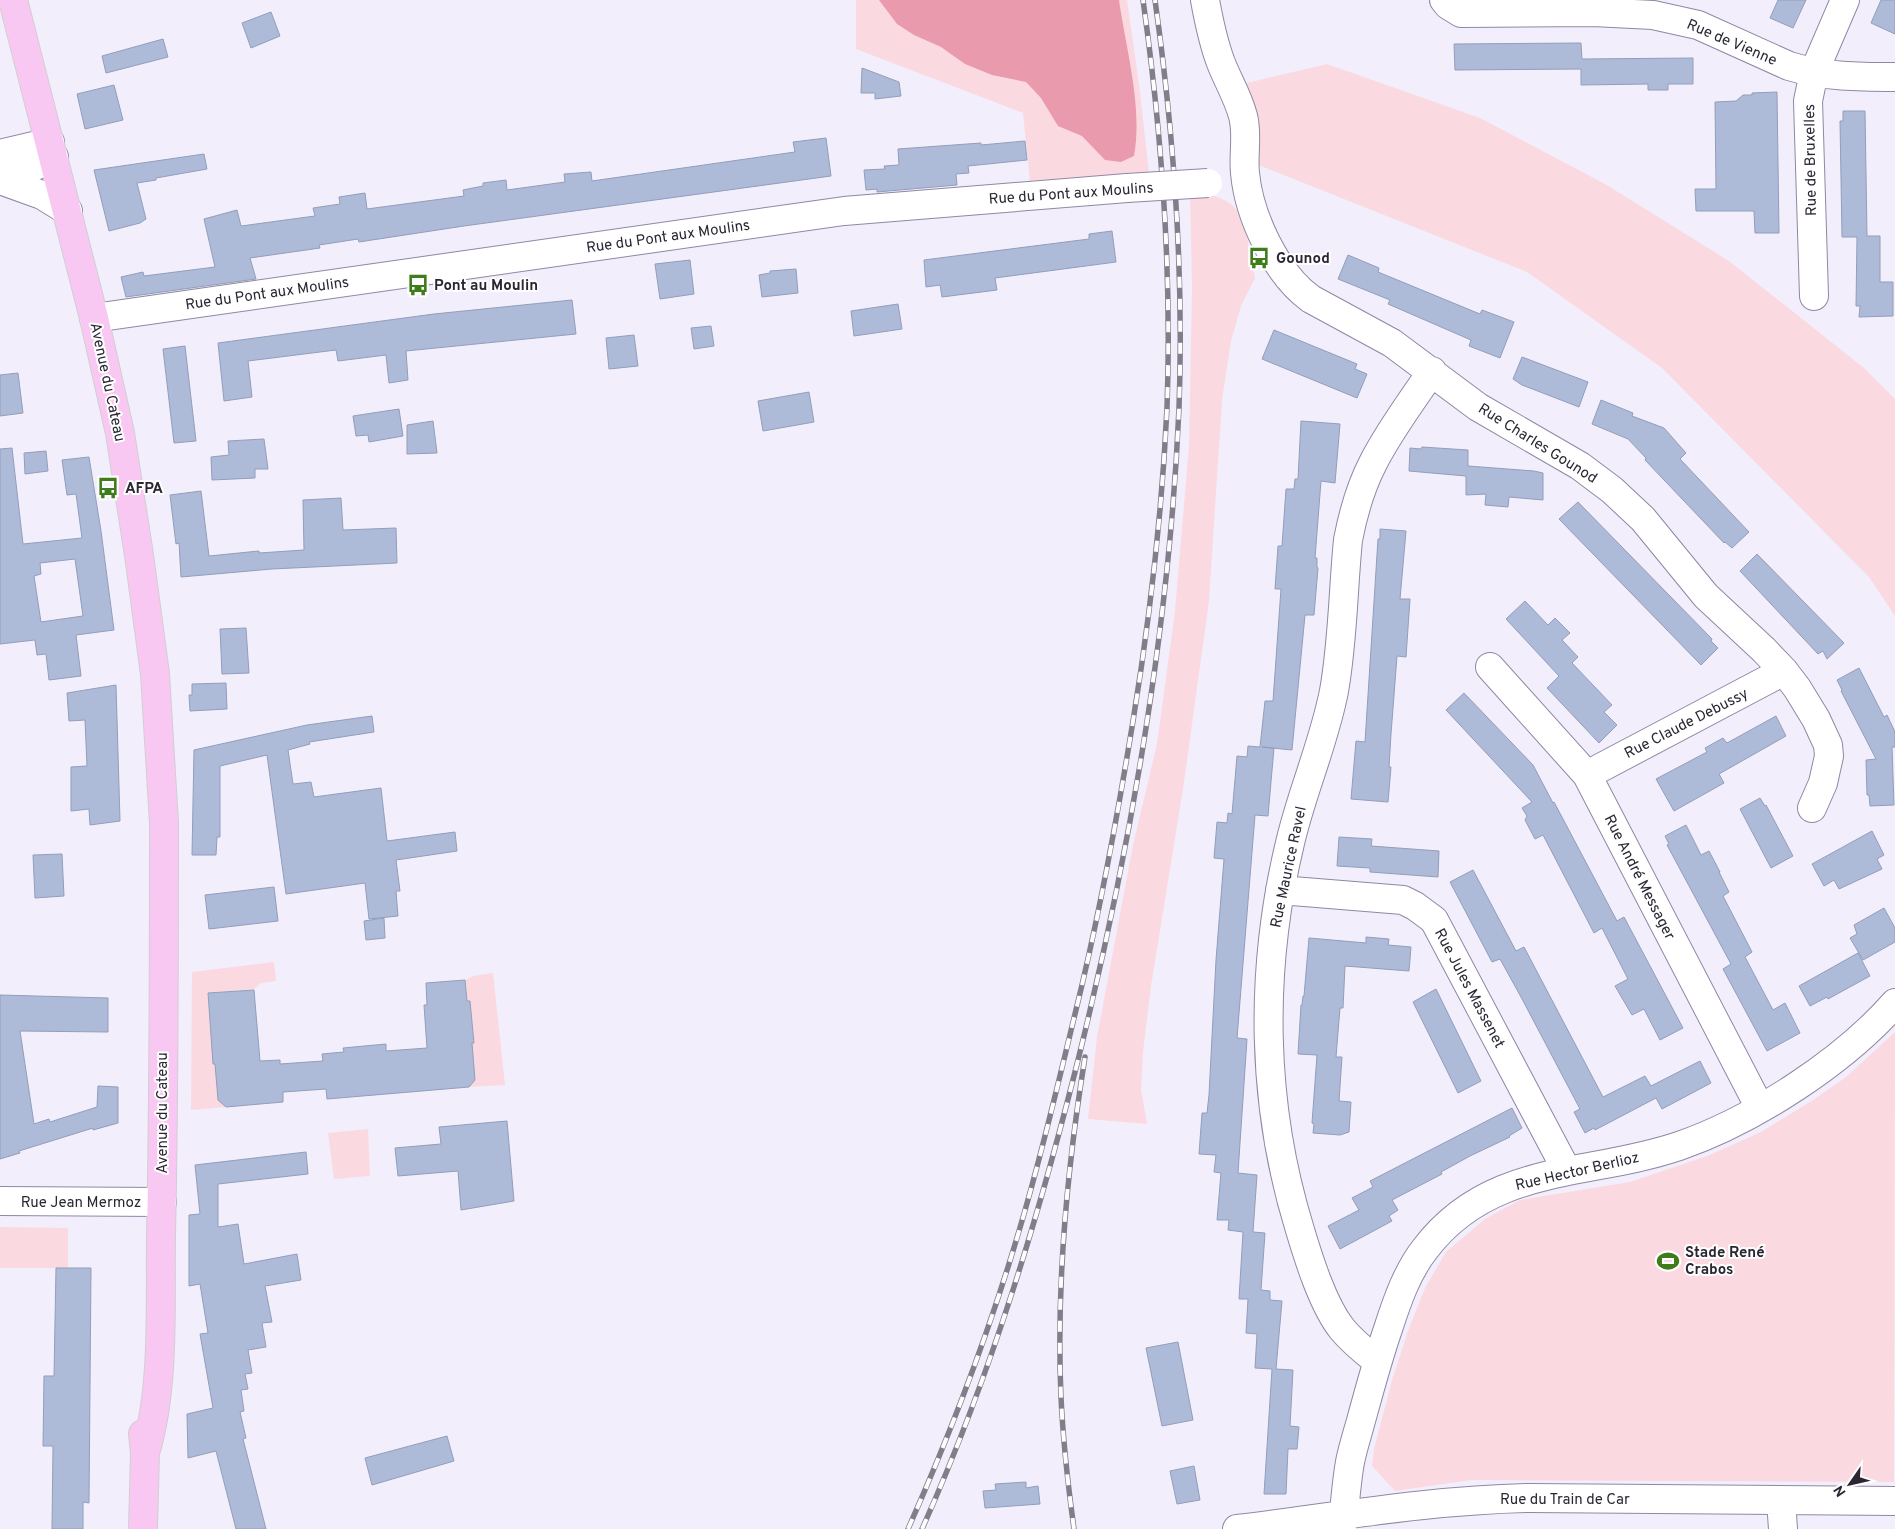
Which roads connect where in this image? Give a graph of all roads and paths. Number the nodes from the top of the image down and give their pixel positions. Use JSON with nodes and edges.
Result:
{"nodes":[{"id":1,"x":13,"y":0,"type":"edge"},
{"id":2,"x":1205,"y":0,"type":"edge"},
{"id":3,"x":1444,"y":0,"type":"edge"},
{"id":4,"x":1845,"y":0,"type":"edge"},
{"id":5,"x":1814,"y":72,"type":"junction"},
{"id":6,"x":1895,"y":76,"type":"edge"},
{"id":7,"x":52,"y":149,"type":"junction"},
{"id":8,"x":0,"y":154,"type":"edge"},
{"id":9,"x":0,"y":176,"type":"edge"},
{"id":10,"x":0,"y":180,"type":"edge"},
{"id":11,"x":1245,"y":180,"type":"junction"},
{"id":12,"x":68,"y":211,"type":"junction"},
{"id":13,"x":1814,"y":296,"type":"dead end"},
{"id":14,"x":94,"y":318,"type":"junction"},
{"id":15,"x":1432,"y":371,"type":"junction"},
{"id":16,"x":1490,"y":666,"type":"dead end"},
{"id":17,"x":1784,"y":671,"type":"junction"},
{"id":18,"x":1587,"y":775,"type":"junction"},
{"id":19,"x":1812,"y":808,"type":"dead end"},
{"id":20,"x":1280,"y":890,"type":"junction"},
{"id":21,"x":1895,"y":1003,"type":"edge"},
{"id":22,"x":1760,"y":1108,"type":"junction"},
{"id":23,"x":1567,"y":1171,"type":"junction"},
{"id":24,"x":0,"y":1201,"type":"edge"},
{"id":25,"x":152,"y":1202,"type":"junction"},
{"id":26,"x":1377,"y":1361,"type":"junction"},
{"id":27,"x":1781,"y":1500,"type":"junction"},
{"id":28,"x":1895,"y":1500,"type":"edge"},
{"id":29,"x":1343,"y":1522,"type":"edge"},
{"id":30,"x":145,"y":1525,"type":"edge"},
{"id":31,"x":1237,"y":1529,"type":"edge"},
{"id":32,"x":1783,"y":1529,"type":"edge"}],
"edges":[{"from":1,"to":7,"type":"main road","name":"Avenue du Cateau"},
{"from":2,"to":11,"type":"street","name":"Rue Charles Gounod"},
{"from":3,"to":5,"type":"street","name":"Rue de Vienne"},
{"from":4,"to":5,"type":"street","name":"Rue de Bruxelles"},
{"from":5,"to":6,"type":"street","name":"Rue de Vienne"},
{"from":5,"to":13,"type":"street","name":"Rue de Bruxelles"},
{"from":7,"to":8,"type":"street"},
{"from":7,"to":9,"type":"street"},
{"from":7,"to":12,"type":"main road","name":"Avenue du Cateau"},
{"from":10,"to":12,"type":"street"},
{"from":11,"to":14,"type":"street","name":"Rue du Pont aux Moulins","bridge":true},
{"from":11,"to":15,"type":"street","name":"Rue Charles Gounod"},
{"from":12,"to":14,"type":"main road","name":"Avenue du Cateau"},
{"from":14,"to":25,"type":"main road","name":"Avenue du Cateau"},
{"from":15,"to":17,"type":"street","name":"Rue Charles Gounod"},
{"from":15,"to":20,"type":"street","name":"Rue Maurice Ravel"},
{"from":16,"to":18,"type":"street","name":"Rue André Messager"},
{"from":17,"to":18,"type":"street","name":"Rue Claude Debussy"},
{"from":17,"to":19,"type":"street","name":"Rue Charles Gounod"},
{"from":18,"to":22,"type":"street","name":"Rue André Messager"},
{"from":20,"to":23,"type":"street","name":"Rue Jules Massenet"},
{"from":20,"to":26,"type":"street","name":"Rue Maurice Ravel"},
{"from":21,"to":22,"type":"street","name":"Rue Hector Berlioz"},
{"from":22,"to":23,"type":"street","name":"Rue Hector Berlioz"},
{"from":23,"to":26,"type":"street","name":"Rue Hector Berlioz"},
{"from":24,"to":25,"type":"street","name":"Rue Jean Mermoz"},
{"from":25,"to":30,"type":"main road","name":"Avenue du Cateau"},
{"from":26,"to":29,"type":"street","name":"Rue Hector Berlioz"},
{"from":27,"to":28,"type":"street","name":"Rue du Train de Car"},
{"from":27,"to":29,"type":"street","name":"Rue du Train de Car"},
{"from":27,"to":32,"type":"street"},
{"from":29,"to":31,"type":"street","name":"Rue du Train de Car"}]}
